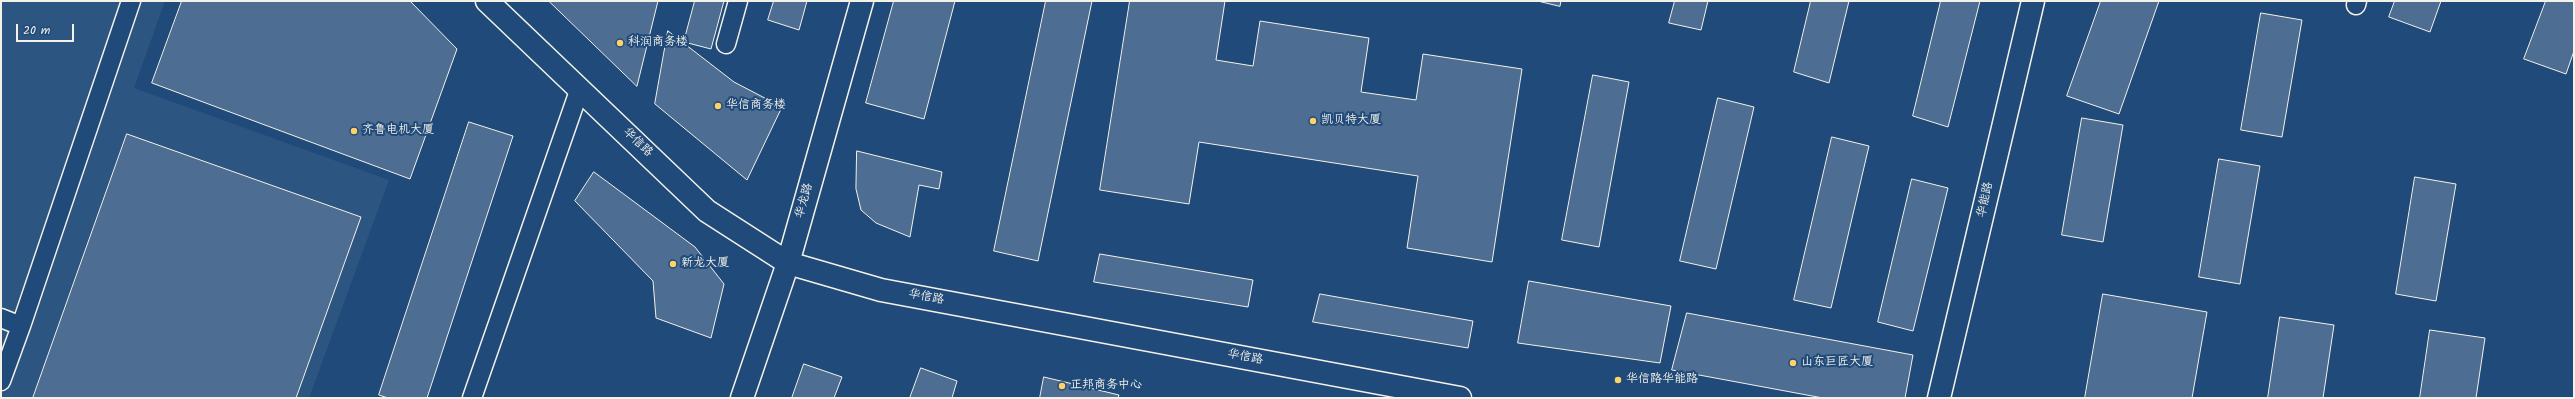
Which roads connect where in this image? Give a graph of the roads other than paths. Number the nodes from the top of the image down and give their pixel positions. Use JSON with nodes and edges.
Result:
{"nodes":[{"id":1,"x":131,"y":1,"type":"edge"},
{"id":2,"x":487,"y":1,"type":"edge"},
{"id":3,"x":738,"y":1,"type":"edge"},
{"id":4,"x":862,"y":1,"type":"edge"},
{"id":5,"x":2033,"y":1,"type":"edge"},
{"id":6,"x":726,"y":44,"type":"dead end"},
{"id":7,"x":580,"y":88,"type":"junction"},
{"id":8,"x":788,"y":263,"type":"junction"},
{"id":9,"x":1,"y":318,"type":"edge"},
{"id":10,"x":21,"y":326,"type":"junction"},
{"id":11,"x":1,"y":381,"type":"edge"},
{"id":12,"x":472,"y":398,"type":"edge"},
{"id":13,"x":742,"y":398,"type":"edge"},
{"id":14,"x":1460,"y":398,"type":"edge"},
{"id":15,"x":1939,"y":398,"type":"edge"}],
"edges":[{"from":1,"to":10,"type":"street"},
{"from":2,"to":7,"type":"main road","name":"华信路"},
{"from":3,"to":6,"type":"street"},
{"from":4,"to":8,"type":"main road","name":"华龙路"},
{"from":5,"to":15,"type":"main road","name":"华能路"},
{"from":7,"to":8,"type":"main road","name":"华信路"},
{"from":7,"to":12,"type":"street"},
{"from":8,"to":13,"type":"main road","name":"华龙路"},
{"from":8,"to":14,"type":"main road","name":"华信路"},
{"from":9,"to":10,"type":"street"},
{"from":10,"to":11,"type":"street"}]}
